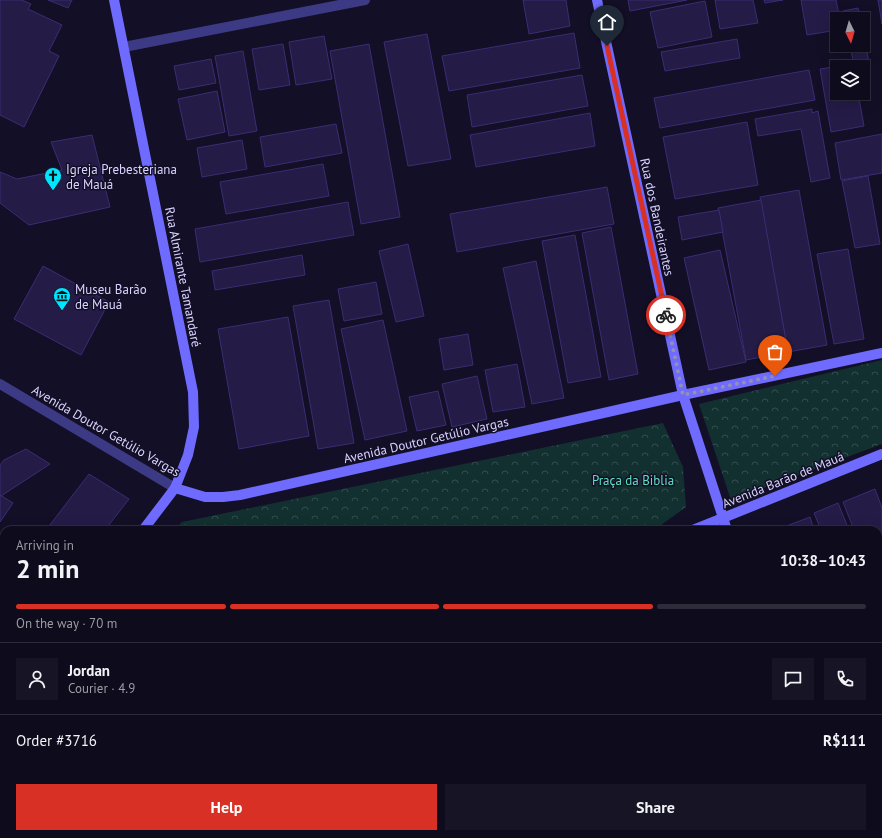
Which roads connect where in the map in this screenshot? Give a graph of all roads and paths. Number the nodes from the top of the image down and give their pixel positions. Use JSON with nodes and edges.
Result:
{"nodes":[{"id":1,"x":114,"y":0,"type":"edge"},
{"id":2,"x":365,"y":0,"type":"edge"},
{"id":3,"x":597,"y":0,"type":"edge"},
{"id":4,"x":124,"y":47,"type":"junction"},
{"id":5,"x":882,"y":353,"type":"edge"},
{"id":6,"x":0,"y":384,"type":"edge"},
{"id":7,"x":683,"y":395,"type":"junction"},
{"id":8,"x":882,"y":454,"type":"edge"},
{"id":9,"x":176,"y":488,"type":"junction"},
{"id":10,"x":723,"y":518,"type":"junction"},
{"id":11,"x":146,"y":526,"type":"edge"},
{"id":12,"x":703,"y":526,"type":"edge"},
{"id":13,"x":726,"y":526,"type":"edge"}],
"edges":[{"from":1,"to":4,"type":"main road","name":"Rua Almirante Tamandaré"},
{"from":2,"to":4,"type":"street"},
{"from":3,"to":7,"type":"main road","name":"Rua dos Bandeirantes"},
{"from":4,"to":9,"type":"main road","name":"Rua Almirante Tamandaré"},
{"from":5,"to":7,"type":"main road","name":"Avenida Doutor Getúlio Vargas"},
{"from":6,"to":9,"type":"street","name":"Avenida Doutor Getúlio Vargas"},
{"from":7,"to":9,"type":"main road","name":"Avenida Doutor Getúlio Vargas"},
{"from":7,"to":10,"type":"main road","name":"Rua dos Bandeirantes"},
{"from":8,"to":10,"type":"main road","name":"Avenida Barão de Mauá"},
{"from":9,"to":11,"type":"main road","name":"Rua Almirante Tamandaré"},
{"from":10,"to":12,"type":"main road","name":"Avenida Barão de Mauá"},
{"from":10,"to":13,"type":"main road","name":"Rua dos Bandeirantes"}]}
